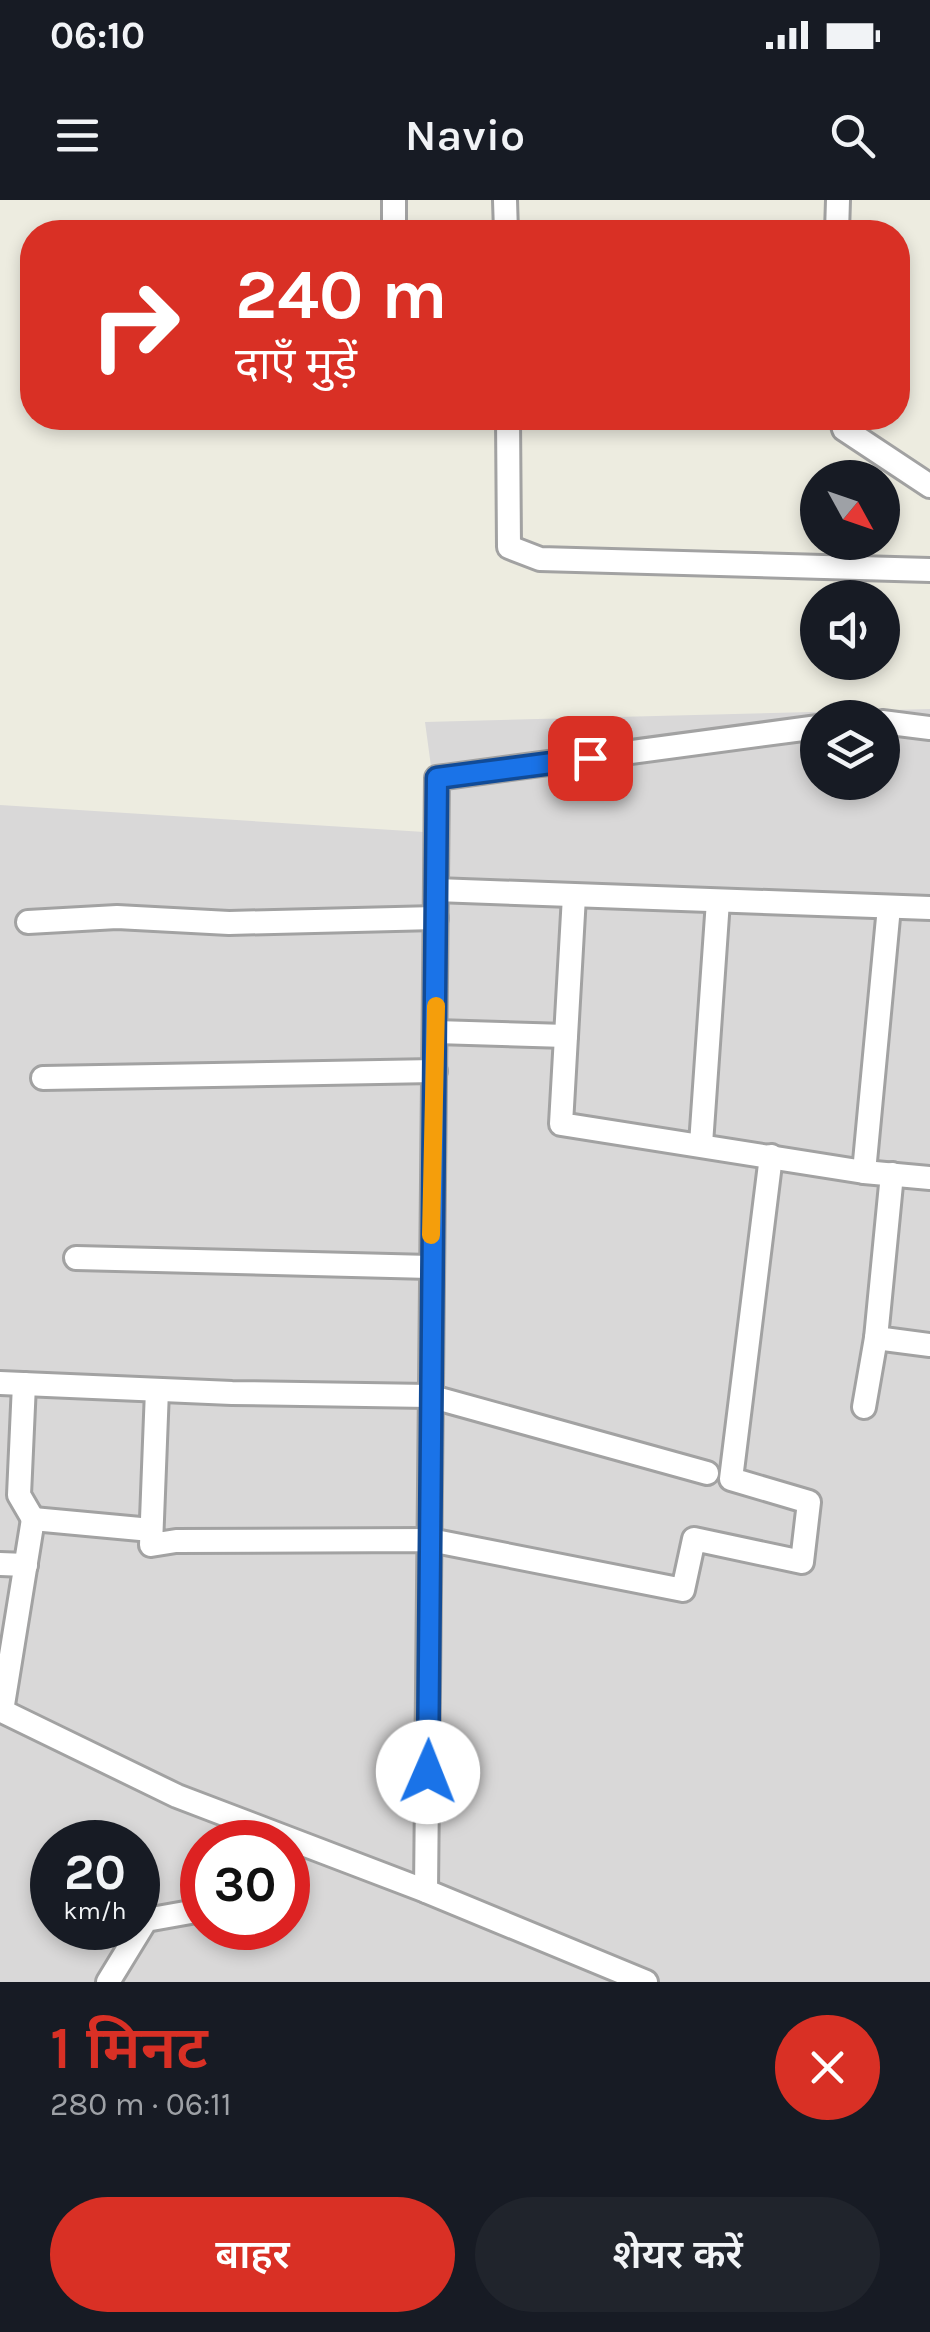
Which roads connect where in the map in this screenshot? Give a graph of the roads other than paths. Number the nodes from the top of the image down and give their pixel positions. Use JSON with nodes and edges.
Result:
{"nodes":[{"id":1,"x":508,"y":430,"type":"edge"},
{"id":2,"x":847,"y":430,"type":"edge"},
{"id":3,"x":930,"y":486,"type":"edge"},
{"id":4,"x":930,"y":570,"type":"edge"},
{"id":5,"x":900,"y":724,"type":"edge"},
{"id":6,"x":800,"y":728,"type":"edge"},
{"id":7,"x":930,"y":728,"type":"edge"},
{"id":8,"x":436,"y":890,"type":"junction"},
{"id":9,"x":574,"y":896,"type":"junction"},
{"id":10,"x":718,"y":901,"type":"junction"},
{"id":11,"x":889,"y":907,"type":"junction"},
{"id":12,"x":930,"y":908,"type":"edge"},
{"id":13,"x":436,"y":918,"type":"junction"},
{"id":14,"x":28,"y":922,"type":"dead end"},
{"id":15,"x":436,"y":1032,"type":"junction"},
{"id":16,"x":566,"y":1036,"type":"junction"},
{"id":17,"x":435,"y":1071,"type":"junction"},
{"id":18,"x":43,"y":1078,"type":"dead end"},
{"id":19,"x":701,"y":1144,"type":"junction"},
{"id":20,"x":771,"y":1156,"type":"junction"},
{"id":21,"x":864,"y":1172,"type":"junction"},
{"id":22,"x":892,"y":1174,"type":"junction"},
{"id":23,"x":930,"y":1178,"type":"edge"},
{"id":24,"x":76,"y":1258,"type":"dead end"},
{"id":25,"x":430,"y":1267,"type":"junction"},
{"id":26,"x":876,"y":1338,"type":"junction"},
{"id":27,"x":930,"y":1345,"type":"edge"},
{"id":28,"x":0,"y":1383,"type":"edge"},
{"id":29,"x":24,"y":1384,"type":"junction"},
{"id":30,"x":157,"y":1390,"type":"junction"},
{"id":31,"x":429,"y":1396,"type":"junction"},
{"id":32,"x":864,"y":1407,"type":"dead end"},
{"id":33,"x":707,"y":1473,"type":"dead end"},
{"id":34,"x":33,"y":1518,"type":"junction"},
{"id":35,"x":151,"y":1530,"type":"junction"},
{"id":36,"x":430,"y":1540,"type":"junction"},
{"id":37,"x":0,"y":1564,"type":"edge"},
{"id":38,"x":26,"y":1565,"type":"junction"},
{"id":39,"x":1,"y":1710,"type":"edge"},
{"id":40,"x":222,"y":1820,"type":"edge"},
{"id":41,"x":310,"y":1853,"type":"edge"},
{"id":42,"x":426,"y":1890,"type":"junction"},
{"id":43,"x":180,"y":1914,"type":"edge"},
{"id":44,"x":108,"y":1982,"type":"edge"},
{"id":45,"x":646,"y":1982,"type":"edge"}],
"edges":[{"from":1,"to":4,"type":"street"},
{"from":2,"to":3,"type":"street"},
{"from":5,"to":7,"type":"street"},
{"from":6,"to":8,"type":"street"},
{"from":8,"to":9,"type":"street"},
{"from":8,"to":13,"type":"street"},
{"from":9,"to":10,"type":"street"},
{"from":9,"to":16,"type":"street"},
{"from":10,"to":11,"type":"street"},
{"from":10,"to":19,"type":"street"},
{"from":11,"to":12,"type":"street"},
{"from":11,"to":21,"type":"street"},
{"from":13,"to":14,"type":"street"},
{"from":13,"to":15,"type":"street"},
{"from":15,"to":16,"type":"street"},
{"from":15,"to":17,"type":"street"},
{"from":16,"to":19,"type":"street"},
{"from":17,"to":18,"type":"street"},
{"from":17,"to":25,"type":"street"},
{"from":19,"to":20,"type":"street"},
{"from":20,"to":21,"type":"street"},
{"from":20,"to":36,"type":"street"},
{"from":21,"to":22,"type":"street"},
{"from":22,"to":23,"type":"street"},
{"from":22,"to":26,"type":"street"},
{"from":24,"to":25,"type":"street"},
{"from":25,"to":31,"type":"street"},
{"from":26,"to":27,"type":"street"},
{"from":26,"to":32,"type":"street"},
{"from":28,"to":29,"type":"street"},
{"from":29,"to":30,"type":"street"},
{"from":29,"to":34,"type":"street"},
{"from":30,"to":31,"type":"street"},
{"from":30,"to":35,"type":"street"},
{"from":31,"to":33,"type":"street"},
{"from":31,"to":36,"type":"street"},
{"from":34,"to":35,"type":"street"},
{"from":34,"to":38,"type":"street"},
{"from":35,"to":36,"type":"street"},
{"from":36,"to":42,"type":"street"},
{"from":37,"to":38,"type":"street"},
{"from":38,"to":39,"type":"street"},
{"from":39,"to":40,"type":"street"},
{"from":41,"to":42,"type":"street"},
{"from":42,"to":45,"type":"street"},
{"from":43,"to":44,"type":"street"}]}
